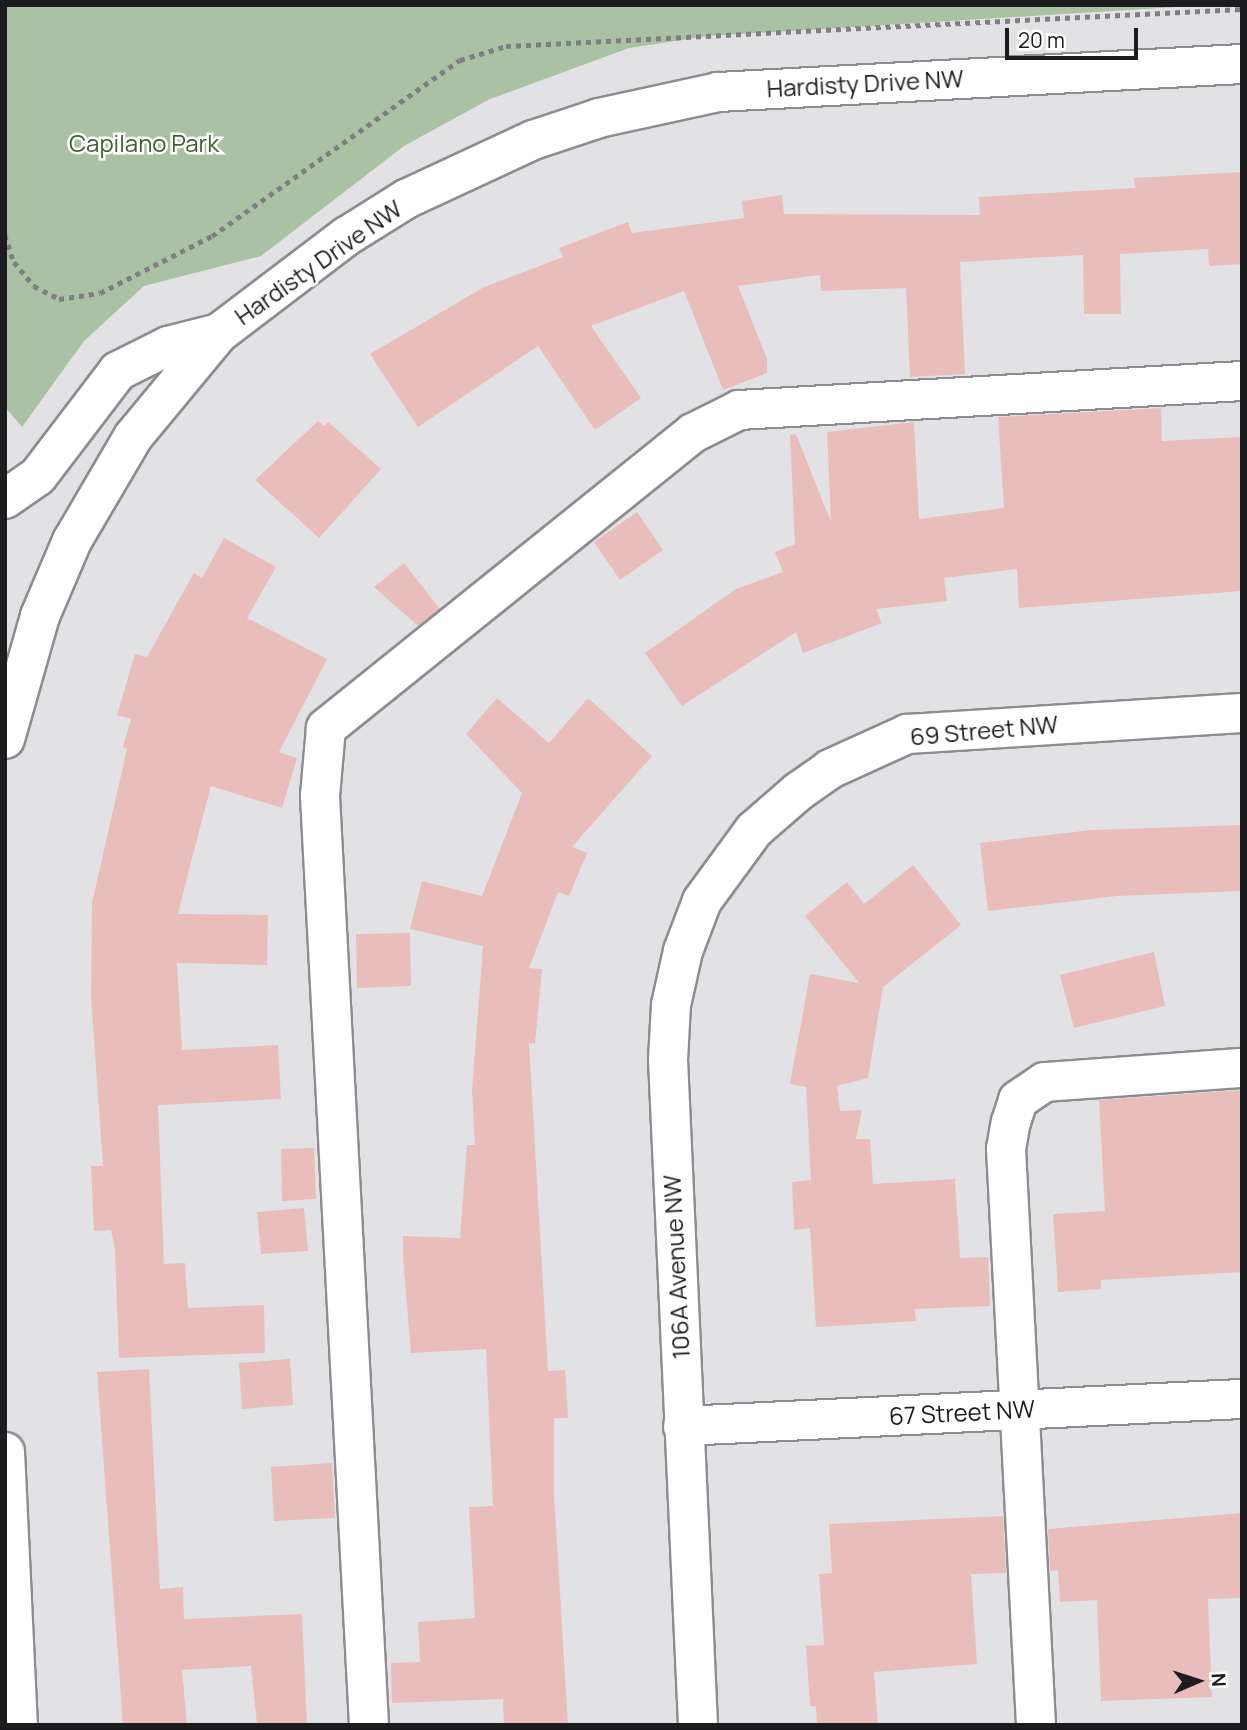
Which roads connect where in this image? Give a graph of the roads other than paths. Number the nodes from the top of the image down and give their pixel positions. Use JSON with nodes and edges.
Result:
{"nodes":[{"id":1,"x":1242,"y":64,"type":"edge"},
{"id":2,"x":219,"y":333,"type":"junction"},
{"id":3,"x":1242,"y":382,"type":"edge"},
{"id":4,"x":5,"y":499,"type":"edge"},
{"id":5,"x":1242,"y":713,"type":"edge"},
{"id":6,"x":5,"y":739,"type":"edge"},
{"id":7,"x":754,"y":830,"type":"joint"},
{"id":8,"x":1242,"y":1068,"type":"edge"},
{"id":9,"x":1242,"y":1399,"type":"edge"},
{"id":10,"x":1018,"y":1410,"type":"junction"},
{"id":11,"x":683,"y":1426,"type":"junction"},
{"id":12,"x":6,"y":1467,"type":"edge"},
{"id":13,"x":18,"y":1725,"type":"edge"},
{"id":14,"x":369,"y":1725,"type":"edge"},
{"id":15,"x":698,"y":1725,"type":"edge"},
{"id":16,"x":1036,"y":1725,"type":"edge"}],
"edges":[{"from":1,"to":2,"type":"street","name":"Hardisty Drive NW"},
{"from":2,"to":4,"type":"street"},
{"from":2,"to":6,"type":"street","name":"Hardisty Drive NW"},
{"from":3,"to":14,"type":"street"},
{"from":5,"to":7,"type":"street","name":"69 Street NW"},
{"from":7,"to":11,"type":"street","name":"106A Avenue NW"},
{"from":8,"to":10,"type":"street"},
{"from":9,"to":10,"type":"street","name":"67 Street NW"},
{"from":10,"to":11,"type":"street","name":"67 Street NW"},
{"from":10,"to":16,"type":"street"},
{"from":11,"to":15,"type":"street","name":"106A Avenue NW"},
{"from":12,"to":13,"type":"street"}]}
